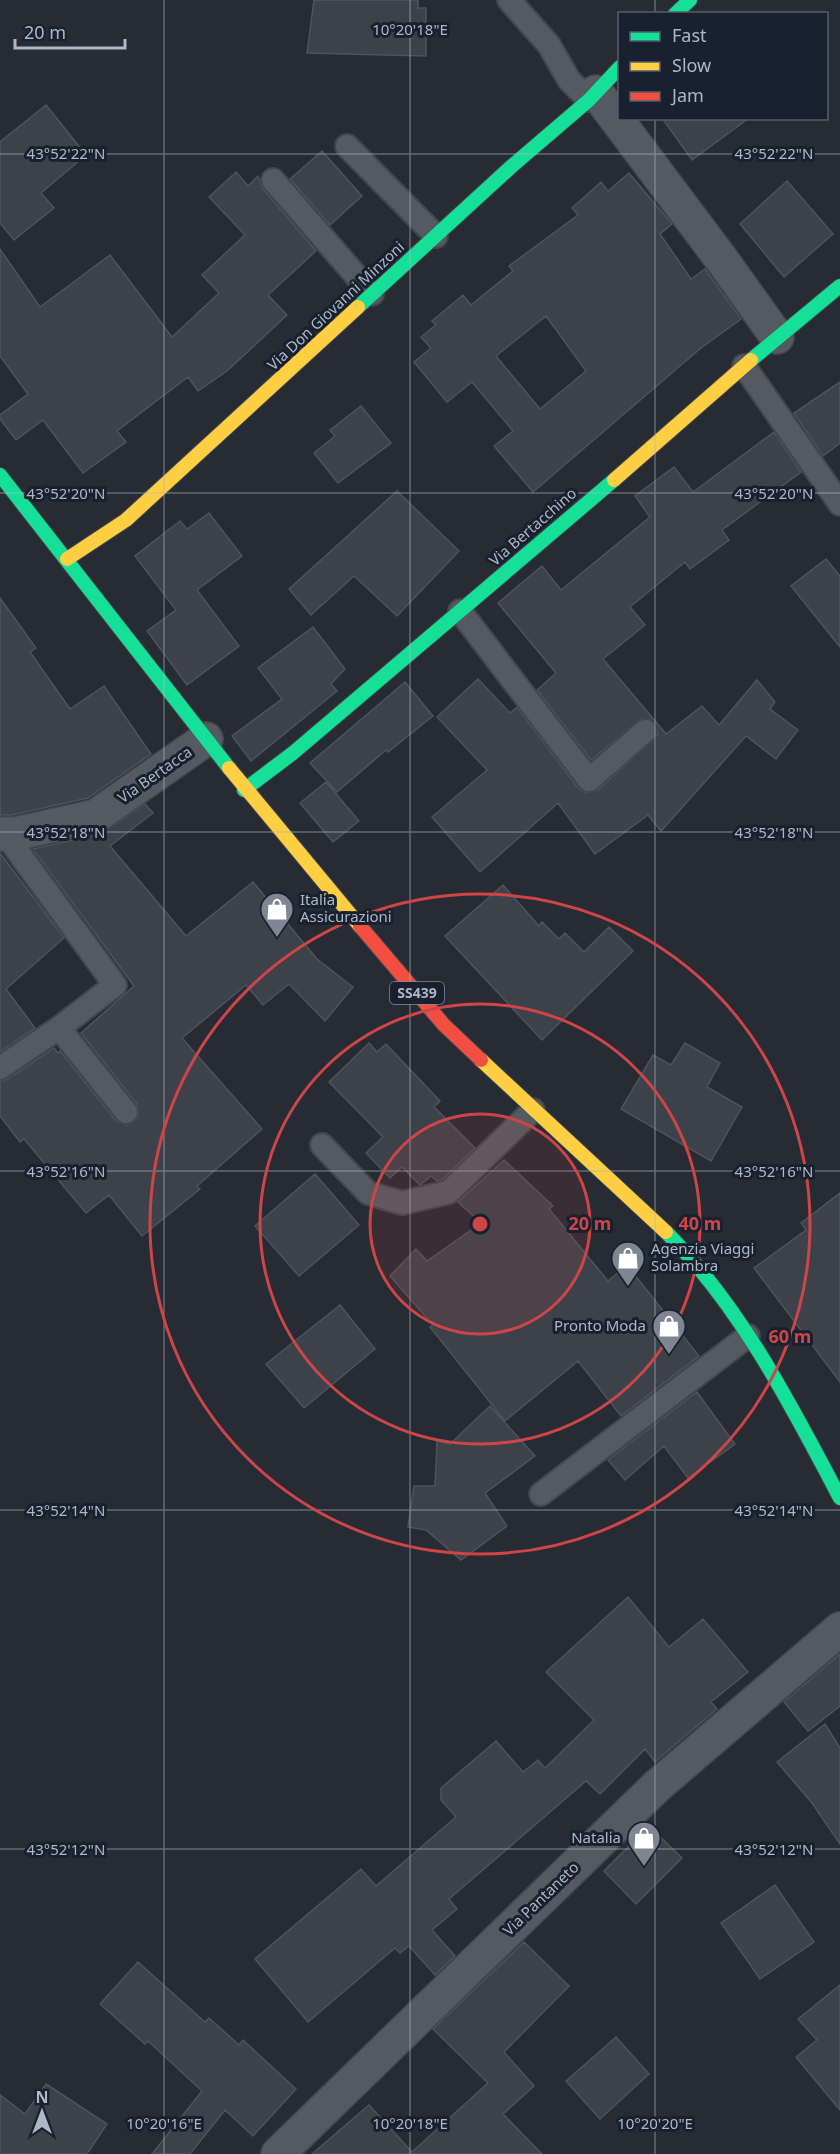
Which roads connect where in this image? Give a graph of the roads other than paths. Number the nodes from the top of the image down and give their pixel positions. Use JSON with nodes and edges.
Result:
{"nodes":[{"id":1,"x":509,"y":0,"type":"edge"},
{"id":2,"x":690,"y":0,"type":"edge"},
{"id":3,"x":677,"y":12,"type":"edge"},
{"id":4,"x":618,"y":69,"type":"edge"},
{"id":5,"x":592,"y":96,"type":"junction"},
{"id":6,"x":347,"y":146,"type":"dead end"},
{"id":7,"x":273,"y":180,"type":"dead end"},
{"id":8,"x":436,"y":236,"type":"junction"},
{"id":9,"x":840,"y":286,"type":"edge"},
{"id":10,"x":372,"y":294,"type":"junction"},
{"id":11,"x":777,"y":337,"type":"junction"},
{"id":12,"x":744,"y":366,"type":"junction"},
{"id":13,"x":0,"y":475,"type":"edge"},
{"id":14,"x":840,"y":504,"type":"edge"},
{"id":15,"x":67,"y":559,"type":"junction"},
{"id":16,"x":460,"y":611,"type":"junction"},
{"id":17,"x":645,"y":731,"type":"dead end"},
{"id":18,"x":206,"y":739,"type":"junction"},
{"id":19,"x":244,"y":790,"type":"junction"},
{"id":20,"x":2,"y":834,"type":"edge"},
{"id":21,"x":59,"y":1028,"type":"junction"},
{"id":22,"x":0,"y":1068,"type":"edge"},
{"id":23,"x":533,"y":1110,"type":"junction"},
{"id":24,"x":126,"y":1112,"type":"dead end"},
{"id":25,"x":322,"y":1145,"type":"dead end"},
{"id":26,"x":748,"y":1336,"type":"junction"},
{"id":27,"x":541,"y":1494,"type":"dead end"},
{"id":28,"x":840,"y":1498,"type":"edge"},
{"id":29,"x":840,"y":1629,"type":"edge"},
{"id":30,"x":278,"y":2154,"type":"edge"}],
"edges":[{"from":1,"to":5,"type":"lane"},
{"from":2,"to":3,"type":"street"},
{"from":4,"to":5,"type":"street","name":"Via Don Giovanni Minzoni"},
{"from":5,"to":8,"type":"street","name":"Via Don Giovanni Minzoni"},
{"from":5,"to":11,"type":"street"},
{"from":6,"to":8,"type":"lane"},
{"from":7,"to":10,"type":"lane"},
{"from":8,"to":10,"type":"street","name":"Via Don Giovanni Minzoni"},
{"from":9,"to":11,"type":"street","name":"Via Bertacchino"},
{"from":10,"to":15,"type":"street","name":"Via Don Giovanni Minzoni"},
{"from":11,"to":12,"type":"street","name":"Via Bertacchino"},
{"from":12,"to":14,"type":"lane"},
{"from":12,"to":16,"type":"street","name":"Via Bertacchino"},
{"from":13,"to":15,"type":"street","number":"SS439"},
{"from":15,"to":18,"type":"street","number":"SS439"},
{"from":16,"to":17,"type":"lane"},
{"from":16,"to":19,"type":"street","name":"Via Bertacchino"},
{"from":18,"to":19,"type":"street","number":"SS439"},
{"from":18,"to":20,"type":"street","name":"Via Bertacca"},
{"from":19,"to":23,"type":"street","number":"SS439"},
{"from":20,"to":21,"type":"lane"},
{"from":21,"to":22,"type":"lane"},
{"from":21,"to":24,"type":"lane"},
{"from":23,"to":25,"type":"lane"},
{"from":23,"to":26,"type":"street","number":"SS439"},
{"from":26,"to":27,"type":"lane"},
{"from":26,"to":28,"type":"street","number":"SS439"},
{"from":29,"to":30,"type":"street","name":"Via Pantaneto"}]}
